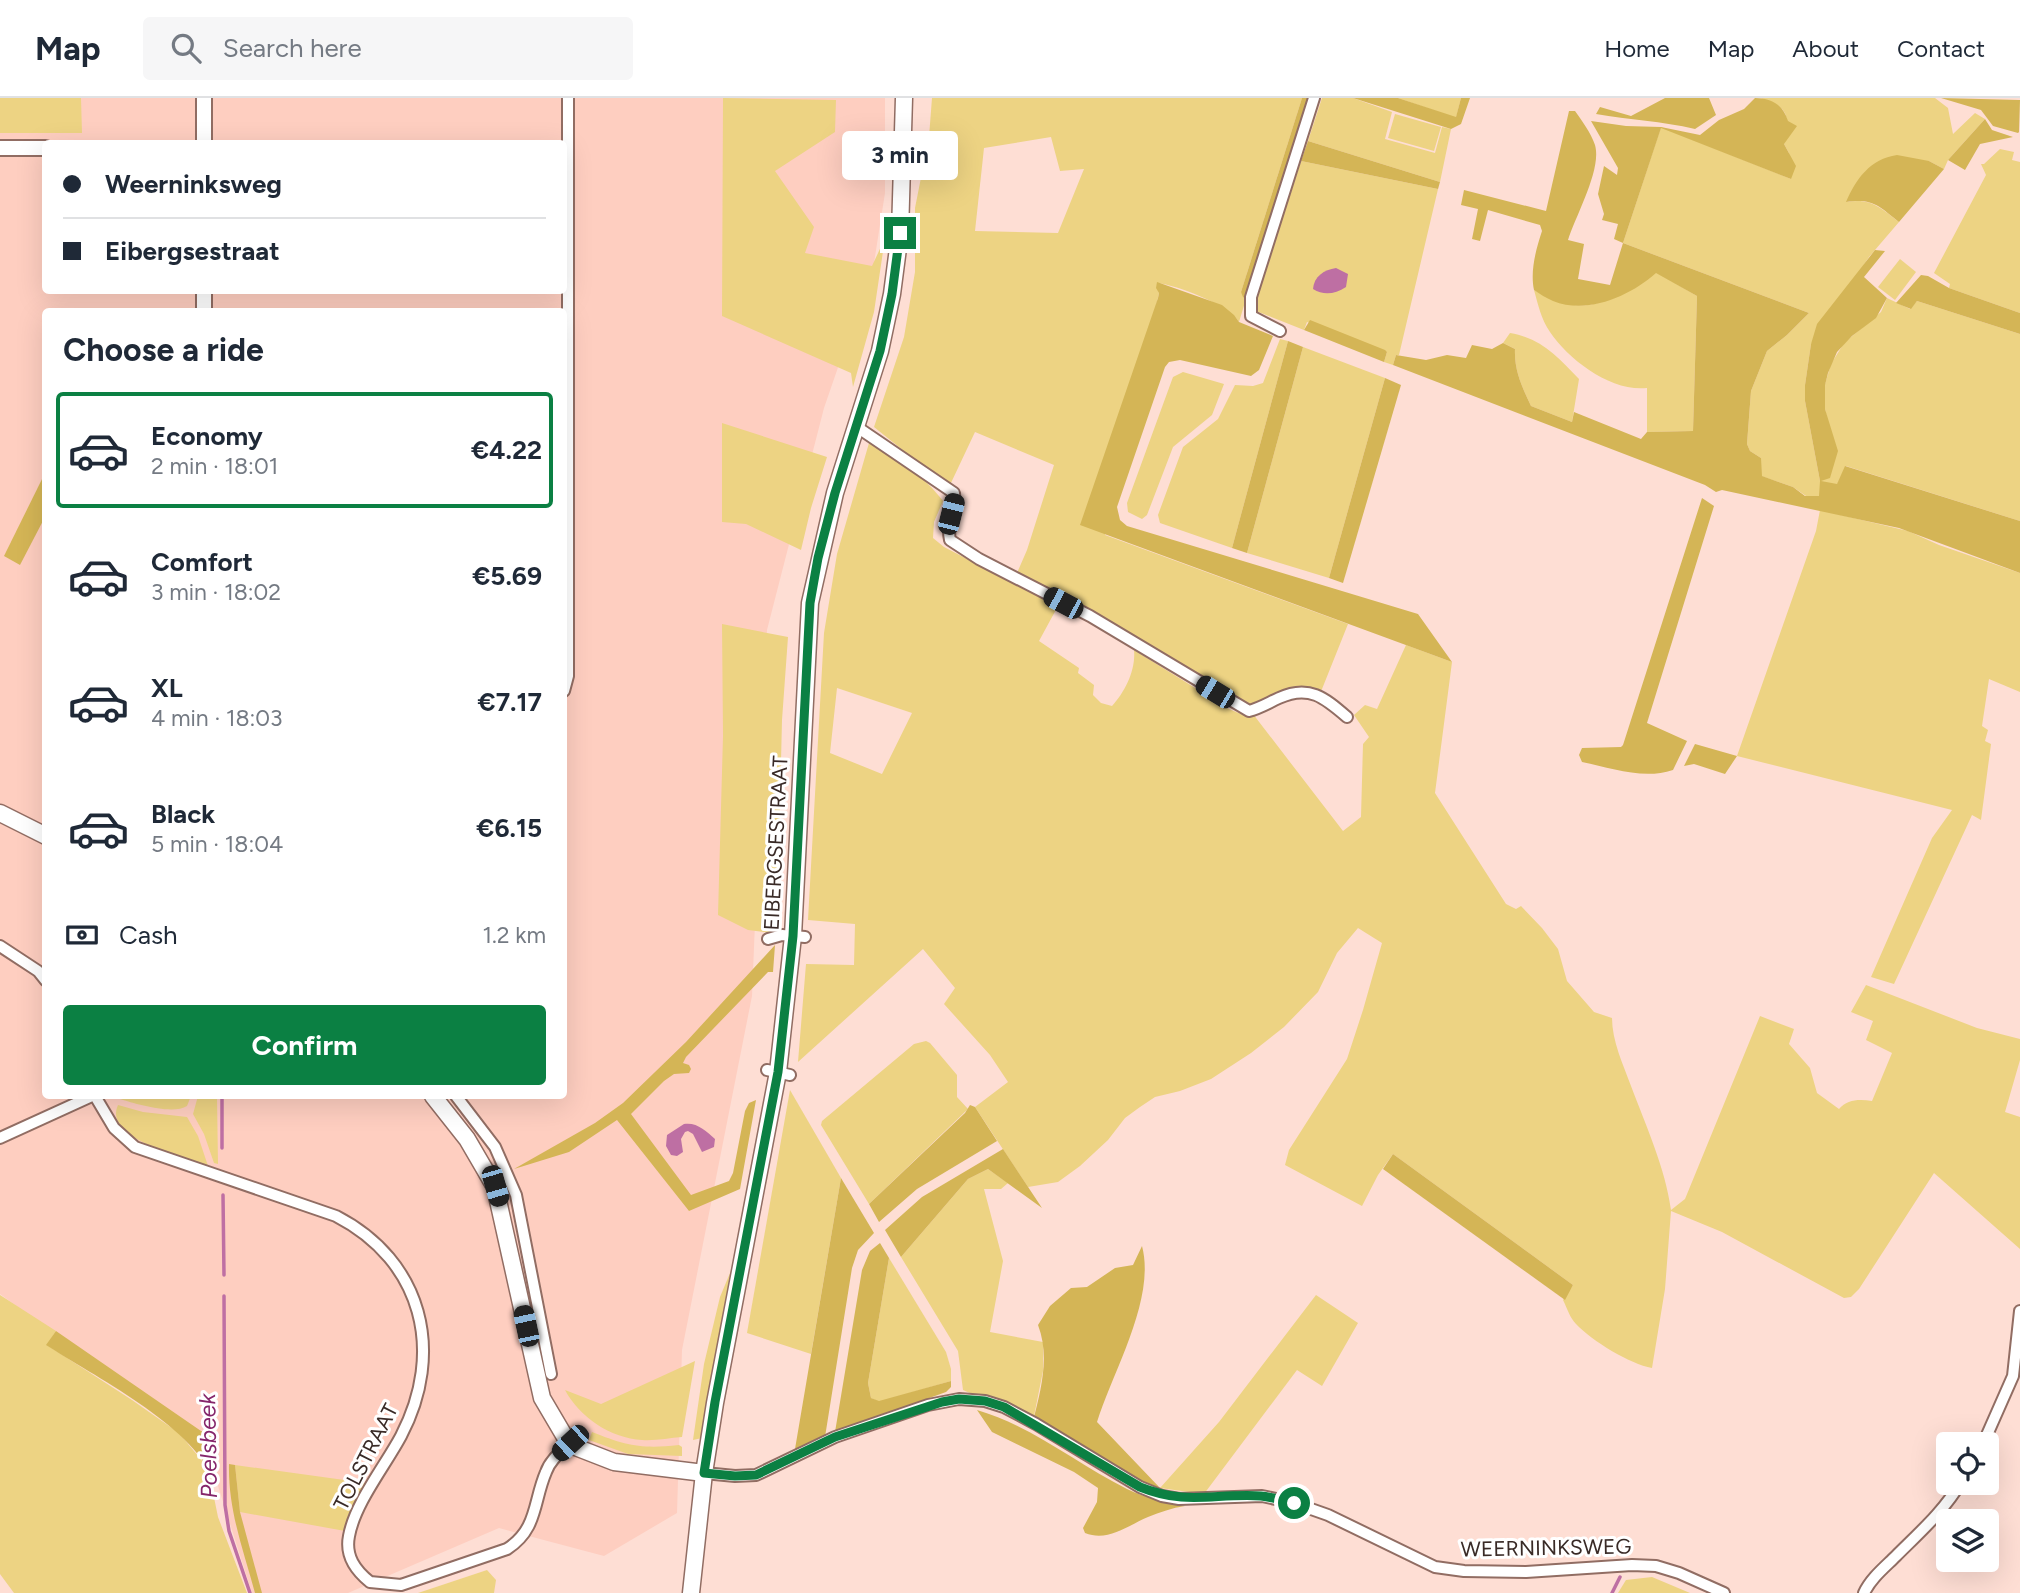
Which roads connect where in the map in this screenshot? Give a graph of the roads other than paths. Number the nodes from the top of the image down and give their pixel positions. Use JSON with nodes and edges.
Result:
{"nodes":[{"id":1,"x":204,"y":98,"type":"edge"},
{"id":2,"x":568,"y":98,"type":"edge"},
{"id":3,"x":904,"y":98,"type":"edge"},
{"id":4,"x":1314,"y":98,"type":"edge"},
{"id":5,"x":204,"y":140,"type":"edge"},
{"id":6,"x":0,"y":148,"type":"edge"},
{"id":7,"x":42,"y":148,"type":"edge"},
{"id":8,"x":1280,"y":331,"type":"dead end"},
{"id":9,"x":857,"y":426,"type":"junction"},
{"id":10,"x":567,"y":680,"type":"edge"},
{"id":11,"x":1347,"y":717,"type":"dead end"},
{"id":12,"x":0,"y":813,"type":"edge"},
{"id":13,"x":42,"y":834,"type":"edge"},
{"id":14,"x":799,"y":936,"type":"junction"},
{"id":15,"x":768,"y":939,"type":"dead end"},
{"id":16,"x":0,"y":946,"type":"edge"},
{"id":17,"x":42,"y":976,"type":"edge"},
{"id":18,"x":86,"y":1099,"type":"edge"},
{"id":19,"x":95,"y":1099,"type":"edge"},
{"id":20,"x":435,"y":1099,"type":"edge"},
{"id":21,"x":458,"y":1099,"type":"edge"},
{"id":22,"x":0,"y":1138,"type":"edge"},
{"id":23,"x":2020,"y":1311,"type":"edge"},
{"id":24,"x":551,"y":1374,"type":"dead end"},
{"id":25,"x":1988,"y":1432,"type":"edge"},
{"id":26,"x":570,"y":1443,"type":"junction"},
{"id":27,"x":704,"y":1473,"type":"junction"},
{"id":28,"x":1953,"y":1495,"type":"edge"},
{"id":29,"x":367,"y":1587,"type":"edge"},
{"id":30,"x":691,"y":1593,"type":"edge"},
{"id":31,"x":1724,"y":1593,"type":"edge"},
{"id":32,"x":1864,"y":1593,"type":"edge"}],
"edges":[{"from":1,"to":5,"type":"street"},
{"from":2,"to":10,"type":"street"},
{"from":3,"to":9,"type":"main road","name":"EIBERGSESTRAAT"},
{"from":4,"to":8,"type":"street"},
{"from":6,"to":7,"type":"street"},
{"from":9,"to":11,"type":"street"},
{"from":9,"to":14,"type":"main road","name":"EIBERGSESTRAAT"},
{"from":12,"to":13,"type":"main road"},
{"from":14,"to":15,"type":"street"},
{"from":14,"to":27,"type":"main road","name":"EIBERGSESTRAAT"},
{"from":16,"to":17,"type":"street"},
{"from":18,"to":22,"type":"street","name":"TOLSTRAAT"},
{"from":19,"to":29,"type":"street","name":"TOLSTRAAT"},
{"from":20,"to":26,"type":"main road"},
{"from":21,"to":24,"type":"street"},
{"from":23,"to":25,"type":"street"},
{"from":26,"to":27,"type":"main road"},
{"from":26,"to":29,"type":"street","name":"TOLSTRAAT"},
{"from":27,"to":30,"type":"main road","name":"EIBERGSESTRAAT"},
{"from":27,"to":31,"type":"street","name":"WEERNINKSWEG"},
{"from":28,"to":32,"type":"street"}]}
